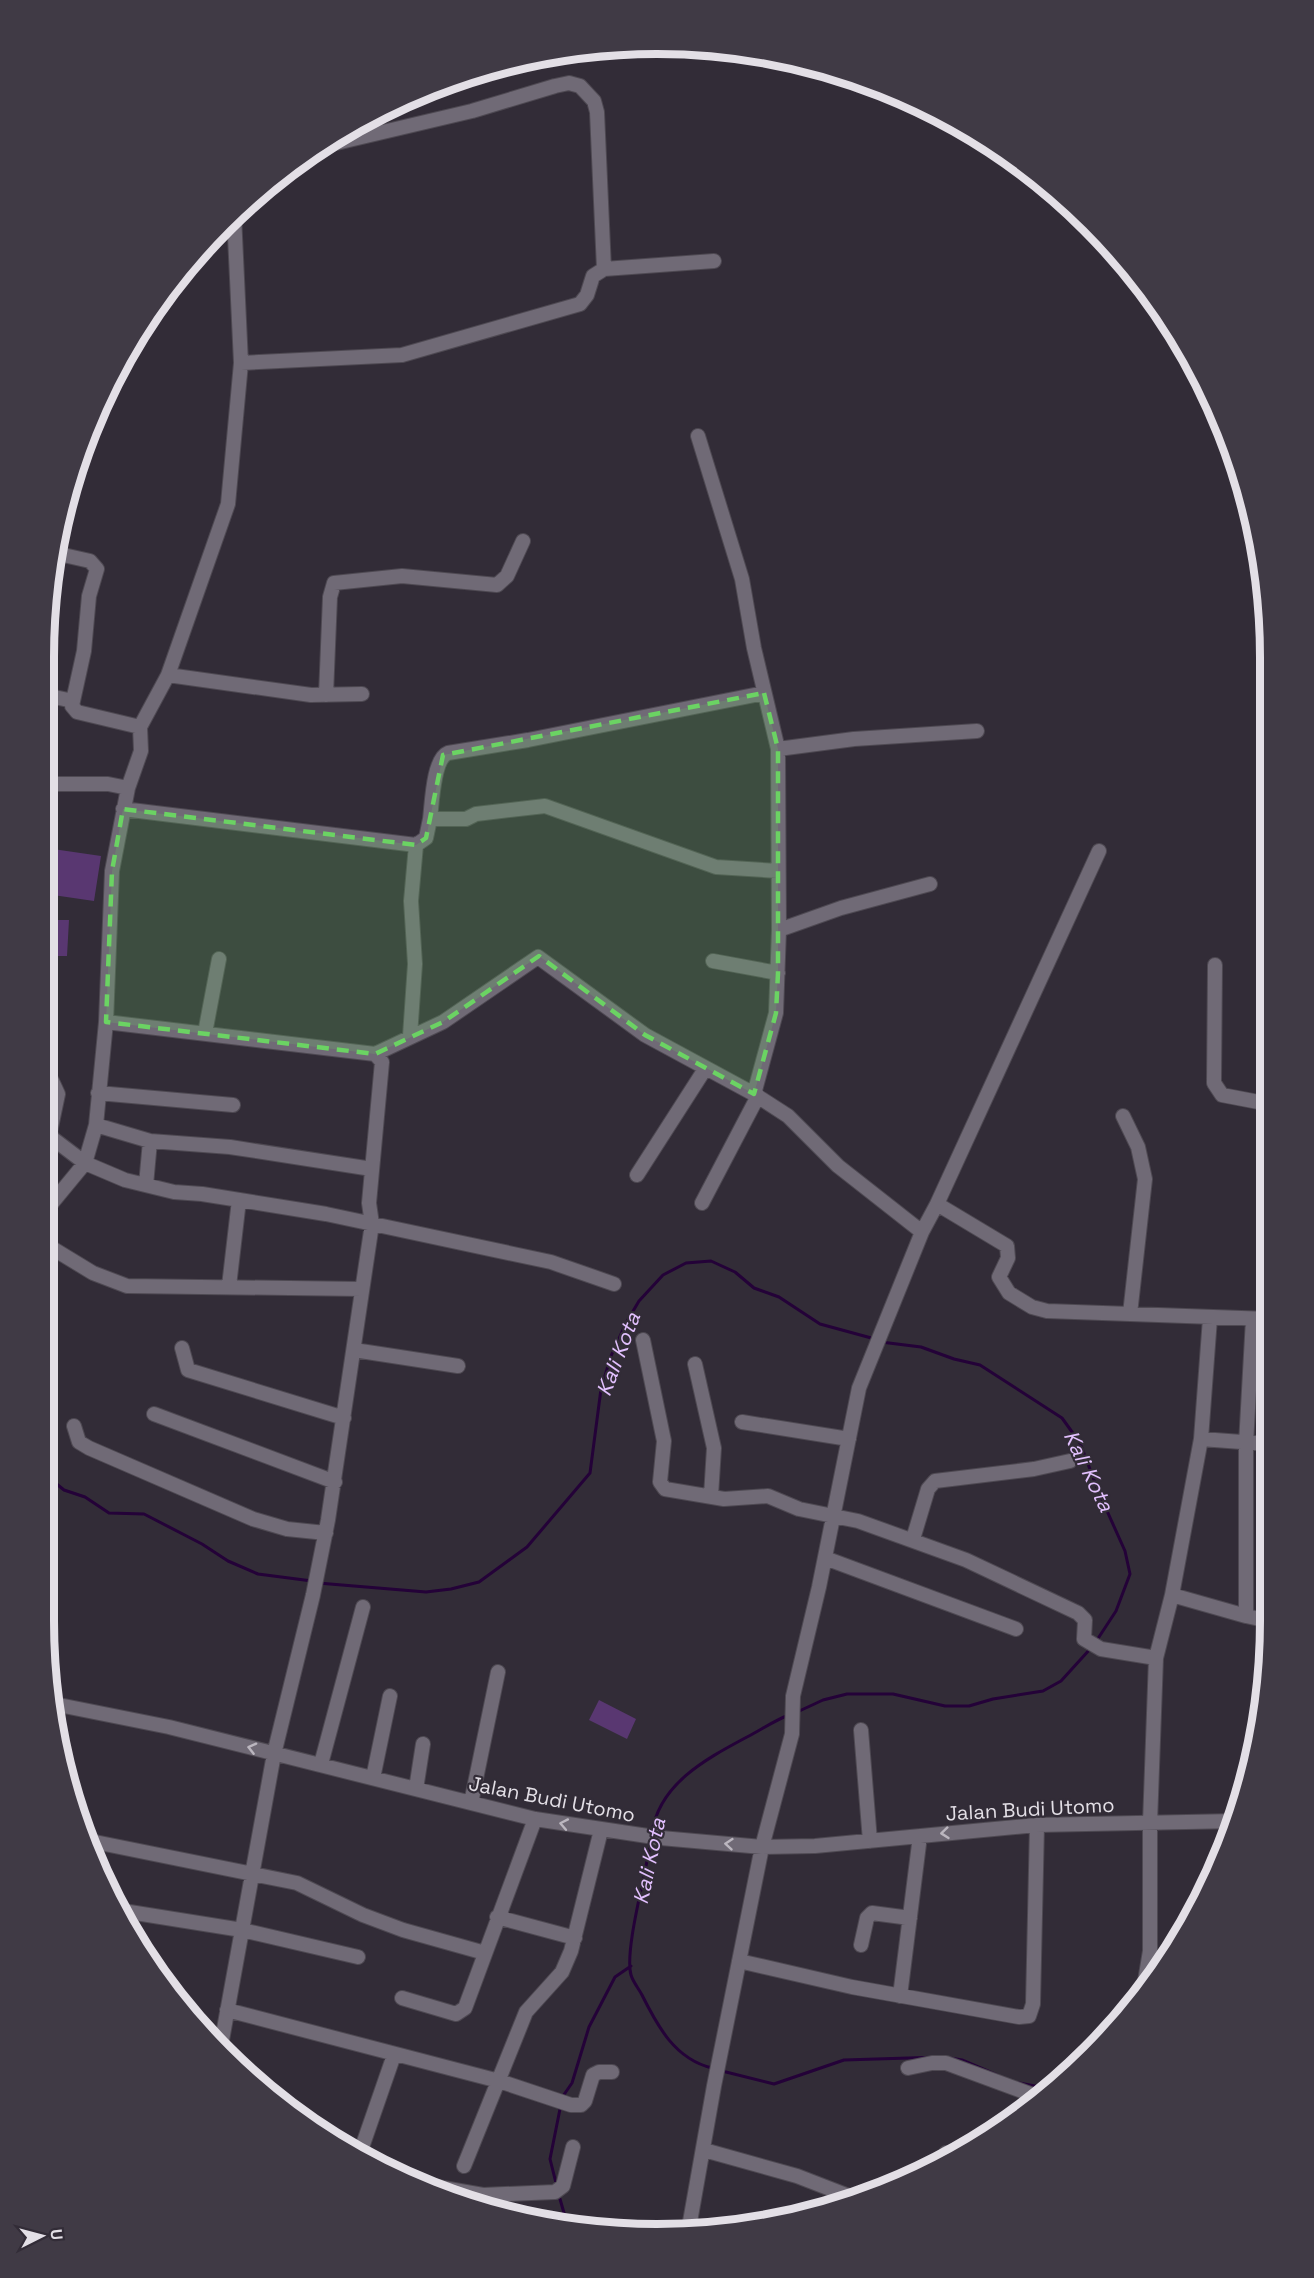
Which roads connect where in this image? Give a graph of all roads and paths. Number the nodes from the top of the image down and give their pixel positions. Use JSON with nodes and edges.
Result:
{"nodes":[{"id":1,"x":347,"y":140,"type":"edge"},
{"id":2,"x":235,"y":228,"type":"edge"},
{"id":3,"x":714,"y":261,"type":"dead end"},
{"id":4,"x":604,"y":270,"type":"junction"},
{"id":5,"x":241,"y":363,"type":"junction"},
{"id":6,"x":698,"y":436,"type":"dead end"},
{"id":7,"x":523,"y":541,"type":"dead end"},
{"id":8,"x":63,"y":555,"type":"edge"},
{"id":9,"x":168,"y":675,"type":"junction"},
{"id":10,"x":764,"y":693,"type":"junction"},
{"id":11,"x":362,"y":694,"type":"dead end"},
{"id":12,"x":326,"y":695,"type":"junction"},
{"id":13,"x":54,"y":697,"type":"edge"},
{"id":14,"x":73,"y":701,"type":"junction"},
{"id":15,"x":140,"y":727,"type":"junction"},
{"id":16,"x":976,"y":731,"type":"dead end"},
{"id":17,"x":778,"y":749,"type":"junction"},
{"id":18,"x":54,"y":784,"type":"edge"},
{"id":19,"x":128,"y":788,"type":"junction"},
{"id":20,"x":123,"y":809,"type":"junction"},
{"id":21,"x":430,"y":819,"type":"junction"},
{"id":22,"x":416,"y":845,"type":"junction"},
{"id":23,"x":1099,"y":851,"type":"dead end"},
{"id":24,"x":778,"y":871,"type":"junction"},
{"id":25,"x":930,"y":884,"type":"dead end"},
{"id":26,"x":779,"y":930,"type":"junction"},
{"id":27,"x":219,"y":959,"type":"dead end"},
{"id":28,"x":714,"y":961,"type":"dead end"},
{"id":29,"x":1215,"y":965,"type":"dead end"},
{"id":30,"x":778,"y":973,"type":"junction"},
{"id":31,"x":105,"y":1022,"type":"junction"},
{"id":32,"x":206,"y":1033,"type":"junction"},
{"id":33,"x":410,"y":1036,"type":"junction"},
{"id":34,"x":375,"y":1054,"type":"junction"},
{"id":35,"x":705,"y":1069,"type":"junction"},
{"id":36,"x":54,"y":1085,"type":"edge"},
{"id":37,"x":98,"y":1093,"type":"junction"},
{"id":38,"x":756,"y":1095,"type":"junction"},
{"id":39,"x":1260,"y":1102,"type":"edge"},
{"id":40,"x":233,"y":1105,"type":"dead end"},
{"id":41,"x":54,"y":1113,"type":"edge"},
{"id":42,"x":1123,"y":1116,"type":"dead end"},
{"id":43,"x":96,"y":1125,"type":"junction"},
{"id":44,"x":54,"y":1140,"type":"edge"},
{"id":45,"x":150,"y":1141,"type":"junction"},
{"id":46,"x":85,"y":1163,"type":"junction"},
{"id":47,"x":372,"y":1169,"type":"junction"},
{"id":48,"x":637,"y":1175,"type":"dead end"},
{"id":49,"x":146,"y":1185,"type":"junction"},
{"id":50,"x":54,"y":1196,"type":"edge"},
{"id":51,"x":239,"y":1200,"type":"junction"},
{"id":52,"x":702,"y":1203,"type":"dead end"},
{"id":53,"x":937,"y":1204,"type":"junction"},
{"id":54,"x":372,"y":1224,"type":"junction"},
{"id":55,"x":922,"y":1232,"type":"junction"},
{"id":56,"x":54,"y":1249,"type":"edge"},
{"id":57,"x":614,"y":1284,"type":"dead end"},
{"id":58,"x":229,"y":1286,"type":"junction"},
{"id":59,"x":362,"y":1289,"type":"junction"},
{"id":60,"x":1130,"y":1314,"type":"junction"},
{"id":61,"x":1210,"y":1318,"type":"junction"},
{"id":62,"x":1253,"y":1318,"type":"junction"},
{"id":63,"x":1260,"y":1318,"type":"edge"},
{"id":64,"x":643,"y":1341,"type":"dead end"},
{"id":65,"x":182,"y":1348,"type":"dead end"},
{"id":66,"x":354,"y":1350,"type":"junction"},
{"id":67,"x":695,"y":1364,"type":"dead end"},
{"id":68,"x":458,"y":1366,"type":"dead end"},
{"id":69,"x":154,"y":1414,"type":"dead end"},
{"id":70,"x":344,"y":1418,"type":"junction"},
{"id":71,"x":742,"y":1422,"type":"dead end"},
{"id":72,"x":74,"y":1426,"type":"dead end"},
{"id":73,"x":849,"y":1439,"type":"junction"},
{"id":74,"x":1201,"y":1439,"type":"junction"},
{"id":75,"x":1246,"y":1444,"type":"junction"},
{"id":76,"x":1260,"y":1444,"type":"edge"},
{"id":77,"x":1070,"y":1461,"type":"dead end"},
{"id":78,"x":335,"y":1482,"type":"junction"},
{"id":79,"x":711,"y":1496,"type":"junction"},
{"id":80,"x":832,"y":1515,"type":"junction"},
{"id":81,"x":326,"y":1533,"type":"junction"},
{"id":82,"x":913,"y":1539,"type":"junction"},
{"id":83,"x":825,"y":1558,"type":"junction"},
{"id":84,"x":1172,"y":1595,"type":"junction"},
{"id":85,"x":363,"y":1607,"type":"dead end"},
{"id":86,"x":1246,"y":1616,"type":"junction"},
{"id":87,"x":1260,"y":1619,"type":"edge"},
{"id":88,"x":1016,"y":1629,"type":"dead end"},
{"id":89,"x":1156,"y":1658,"type":"junction"},
{"id":90,"x":498,"y":1672,"type":"dead end"},
{"id":91,"x":390,"y":1696,"type":"dead end"},
{"id":92,"x":60,"y":1705,"type":"edge"},
{"id":93,"x":861,"y":1730,"type":"dead end"},
{"id":94,"x":423,"y":1744,"type":"dead end"},
{"id":95,"x":274,"y":1754,"type":"junction"},
{"id":96,"x":321,"y":1764,"type":"junction"},
{"id":97,"x":373,"y":1778,"type":"junction"},
{"id":98,"x":416,"y":1789,"type":"junction"},
{"id":99,"x":471,"y":1803,"type":"junction"},
{"id":100,"x":536,"y":1819,"type":"junction"},
{"id":101,"x":1226,"y":1821,"type":"edge"},
{"id":102,"x":1150,"y":1823,"type":"junction"},
{"id":103,"x":1037,"y":1825,"type":"junction"},
{"id":104,"x":601,"y":1830,"type":"junction"},
{"id":105,"x":920,"y":1836,"type":"junction"},
{"id":106,"x":870,"y":1841,"type":"junction"},
{"id":107,"x":96,"y":1842,"type":"edge"},
{"id":108,"x":762,"y":1847,"type":"junction"},
{"id":109,"x":253,"y":1872,"type":"junction"},
{"id":110,"x":129,"y":1912,"type":"edge"},
{"id":111,"x":497,"y":1917,"type":"junction"},
{"id":112,"x":910,"y":1918,"type":"junction"},
{"id":113,"x":242,"y":1930,"type":"junction"},
{"id":114,"x":574,"y":1938,"type":"junction"},
{"id":115,"x":861,"y":1945,"type":"dead end"},
{"id":116,"x":485,"y":1953,"type":"junction"},
{"id":117,"x":358,"y":1957,"type":"dead end"},
{"id":118,"x":739,"y":1961,"type":"junction"},
{"id":119,"x":1147,"y":1972,"type":"edge"},
{"id":120,"x":900,"y":1996,"type":"junction"},
{"id":121,"x":402,"y":1998,"type":"dead end"},
{"id":122,"x":227,"y":2010,"type":"junction"},
{"id":123,"x":222,"y":2038,"type":"edge"},
{"id":124,"x":394,"y":2055,"type":"junction"},
{"id":125,"x":908,"y":2068,"type":"dead end"},
{"id":126,"x":612,"y":2072,"type":"dead end"},
{"id":127,"x":499,"y":2082,"type":"junction"},
{"id":128,"x":1030,"y":2094,"type":"edge"},
{"id":129,"x":362,"y":2147,"type":"edge"},
{"id":130,"x":573,"y":2147,"type":"dead end"},
{"id":131,"x":704,"y":2150,"type":"junction"},
{"id":132,"x":464,"y":2166,"type":"dead end"},
{"id":133,"x":461,"y":2191,"type":"edge"},
{"id":134,"x":844,"y":2194,"type":"edge"},
{"id":135,"x":690,"y":2223,"type":"edge"}],
"edges":[{"from":1,"to":4,"type":"street"},
{"from":2,"to":5,"type":"street"},
{"from":3,"to":4,"type":"street"},
{"from":4,"to":5,"type":"street"},
{"from":5,"to":9,"type":"street"},
{"from":6,"to":10,"type":"street"},
{"from":7,"to":12,"type":"street"},
{"from":8,"to":14,"type":"street"},
{"from":9,"to":12,"type":"street"},
{"from":9,"to":15,"type":"street"},
{"from":10,"to":17,"type":"street"},
{"from":10,"to":21,"type":"street"},
{"from":11,"to":12,"type":"street"},
{"from":13,"to":14,"type":"street"},
{"from":14,"to":15,"type":"street"},
{"from":15,"to":19,"type":"street"},
{"from":16,"to":17,"type":"street"},
{"from":17,"to":24,"type":"street"},
{"from":18,"to":19,"type":"street"},
{"from":19,"to":20,"type":"street"},
{"from":20,"to":22,"type":"street"},
{"from":20,"to":31,"type":"street"},
{"from":21,"to":22,"type":"street"},
{"from":21,"to":24,"type":"street"},
{"from":22,"to":33,"type":"street"},
{"from":23,"to":53,"type":"street"},
{"from":24,"to":26,"type":"street"},
{"from":25,"to":26,"type":"street"},
{"from":26,"to":30,"type":"street"},
{"from":27,"to":32,"type":"street"},
{"from":28,"to":30,"type":"street"},
{"from":29,"to":39,"type":"street"},
{"from":30,"to":38,"type":"street"},
{"from":31,"to":32,"type":"street"},
{"from":31,"to":37,"type":"street"},
{"from":32,"to":34,"type":"street"},
{"from":33,"to":34,"type":"street"},
{"from":33,"to":35,"type":"street"},
{"from":34,"to":47,"type":"street"},
{"from":35,"to":38,"type":"street"},
{"from":35,"to":48,"type":"street"},
{"from":36,"to":41,"type":"street"},
{"from":37,"to":40,"type":"street"},
{"from":37,"to":43,"type":"street"},
{"from":38,"to":52,"type":"street"},
{"from":38,"to":55,"type":"street"},
{"from":42,"to":60,"type":"street"},
{"from":43,"to":45,"type":"street"},
{"from":43,"to":46,"type":"street"},
{"from":44,"to":46,"type":"street"},
{"from":45,"to":47,"type":"street"},
{"from":45,"to":49,"type":"street"},
{"from":46,"to":49,"type":"street"},
{"from":46,"to":50,"type":"street"},
{"from":47,"to":54,"type":"street"},
{"from":49,"to":51,"type":"street"},
{"from":51,"to":54,"type":"street"},
{"from":51,"to":58,"type":"street"},
{"from":53,"to":55,"type":"street"},
{"from":53,"to":60,"type":"street"},
{"from":54,"to":57,"type":"street"},
{"from":54,"to":59,"type":"street"},
{"from":55,"to":73,"type":"street"},
{"from":56,"to":58,"type":"street"},
{"from":58,"to":59,"type":"street"},
{"from":59,"to":66,"type":"street"},
{"from":60,"to":61,"type":"street"},
{"from":61,"to":62,"type":"street"},
{"from":61,"to":74,"type":"street"},
{"from":62,"to":63,"type":"street"},
{"from":62,"to":75,"type":"street"},
{"from":64,"to":79,"type":"street"},
{"from":65,"to":70,"type":"street"},
{"from":66,"to":68,"type":"street"},
{"from":66,"to":70,"type":"street"},
{"from":67,"to":79,"type":"street"},
{"from":69,"to":78,"type":"street"},
{"from":70,"to":78,"type":"street"},
{"from":71,"to":73,"type":"street"},
{"from":72,"to":81,"type":"street"},
{"from":73,"to":80,"type":"street"},
{"from":74,"to":75,"type":"street"},
{"from":74,"to":84,"type":"street"},
{"from":75,"to":76,"type":"street"},
{"from":75,"to":86,"type":"street"},
{"from":77,"to":82,"type":"street"},
{"from":78,"to":81,"type":"street"},
{"from":79,"to":80,"type":"street"},
{"from":80,"to":82,"type":"street"},
{"from":80,"to":83,"type":"street"},
{"from":81,"to":95,"type":"street"},
{"from":82,"to":89,"type":"street"},
{"from":83,"to":88,"type":"street"},
{"from":83,"to":108,"type":"street"},
{"from":84,"to":86,"type":"street"},
{"from":84,"to":89,"type":"street"},
{"from":85,"to":96,"type":"street"},
{"from":86,"to":87,"type":"street"},
{"from":89,"to":102,"type":"street"},
{"from":90,"to":99,"type":"street"},
{"from":91,"to":97,"type":"street"},
{"from":95,"to":92,"type":"street","name":"Jalan Budi Utomo","one_way":true},
{"from":93,"to":106,"type":"street"},
{"from":94,"to":98,"type":"street"},
{"from":95,"to":96,"type":"street","name":"Jalan Budi Utomo"},
{"from":95,"to":109,"type":"street"},
{"from":96,"to":97,"type":"street","name":"Jalan Budi Utomo"},
{"from":97,"to":98,"type":"street","name":"Jalan Budi Utomo"},
{"from":98,"to":99,"type":"street","name":"Jalan Budi Utomo"},
{"from":99,"to":100,"type":"street","name":"Jalan Budi Utomo"},
{"from":104,"to":100,"type":"street","name":"Jalan Budi Utomo","one_way":true},
{"from":100,"to":111,"type":"street"},
{"from":101,"to":102,"type":"street","name":"Jalan Budi Utomo"},
{"from":102,"to":103,"type":"street","name":"Jalan Budi Utomo"},
{"from":102,"to":119,"type":"street"},
{"from":103,"to":105,"type":"street","name":"Jalan Budi Utomo","one_way":true},
{"from":103,"to":120,"type":"street"},
{"from":108,"to":104,"type":"street","name":"Jalan Budi Utomo","one_way":true},
{"from":104,"to":114,"type":"street"},
{"from":105,"to":106,"type":"street","name":"Jalan Budi Utomo"},
{"from":105,"to":112,"type":"street"},
{"from":106,"to":108,"type":"street","name":"Jalan Budi Utomo"},
{"from":107,"to":109,"type":"street"},
{"from":108,"to":118,"type":"street"},
{"from":109,"to":113,"type":"street"},
{"from":109,"to":116,"type":"street"},
{"from":110,"to":113,"type":"street"},
{"from":111,"to":114,"type":"street"},
{"from":111,"to":116,"type":"street"},
{"from":112,"to":115,"type":"street"},
{"from":112,"to":120,"type":"street"},
{"from":113,"to":117,"type":"street"},
{"from":113,"to":122,"type":"street"},
{"from":114,"to":127,"type":"street"},
{"from":116,"to":121,"type":"street"},
{"from":118,"to":120,"type":"street"},
{"from":118,"to":131,"type":"street"},
{"from":122,"to":123,"type":"street"},
{"from":122,"to":124,"type":"street"},
{"from":124,"to":127,"type":"street"},
{"from":124,"to":129,"type":"street"},
{"from":125,"to":128,"type":"street"},
{"from":126,"to":127,"type":"street"},
{"from":127,"to":132,"type":"street"},
{"from":130,"to":133,"type":"street"},
{"from":131,"to":134,"type":"street"},
{"from":131,"to":135,"type":"street"}]}
